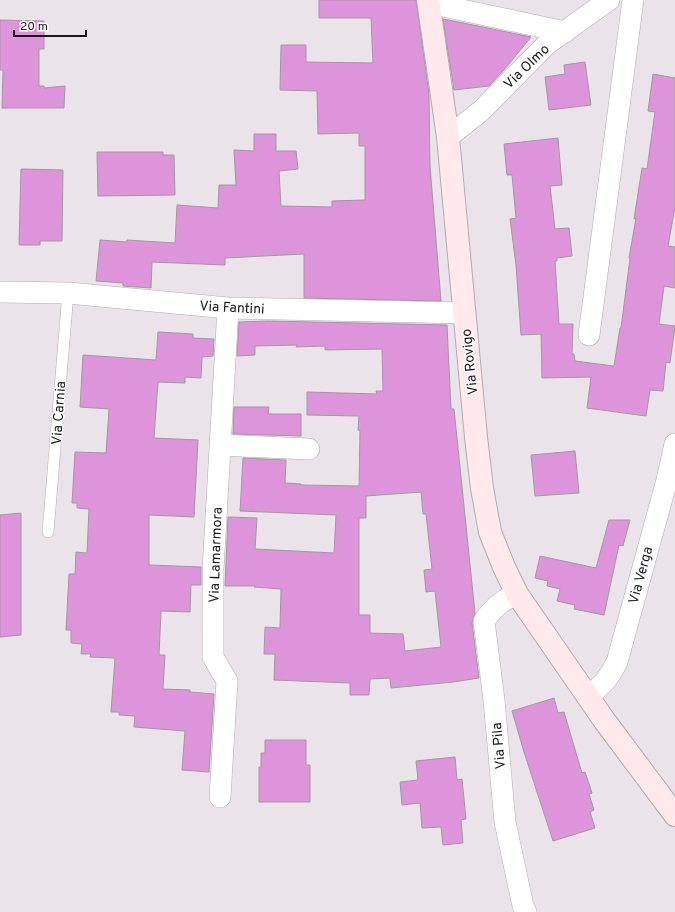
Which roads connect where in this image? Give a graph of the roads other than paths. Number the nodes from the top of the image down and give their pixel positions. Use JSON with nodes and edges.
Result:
{"nodes":[{"id":1,"x":609,"y":0,"type":"edge"},
{"id":2,"x":633,"y":0,"type":"edge"},
{"id":3,"x":428,"y":2,"type":"edge"},
{"id":4,"x":565,"y":32,"type":"junction"},
{"id":5,"x":448,"y":138,"type":"junction"},
{"id":6,"x":0,"y":292,"type":"edge"},
{"id":7,"x":68,"y":293,"type":"junction"},
{"id":8,"x":228,"y":308,"type":"junction"},
{"id":9,"x":464,"y":313,"type":"junction"},
{"id":10,"x":589,"y":335,"type":"dead end"},
{"id":11,"x":675,"y":444,"type":"edge"},
{"id":12,"x":220,"y":445,"type":"junction"},
{"id":13,"x":309,"y":449,"type":"dead end"},
{"id":14,"x":48,"y":532,"type":"dead end"},
{"id":15,"x":517,"y":594,"type":"junction"},
{"id":16,"x":588,"y":696,"type":"junction"},
{"id":17,"x":220,"y":797,"type":"dead end"},
{"id":18,"x":675,"y":815,"type":"edge"},
{"id":19,"x":526,"y":912,"type":"edge"}],
"edges":[{"from":1,"to":4,"type":"street","name":"Via Olmo"},
{"from":2,"to":10,"type":"street"},
{"from":3,"to":4,"type":"street"},
{"from":3,"to":5,"type":"main road","name":"Via Rovigo"},
{"from":4,"to":5,"type":"street","name":"Via Olmo"},
{"from":5,"to":9,"type":"main road","name":"Via Rovigo"},
{"from":6,"to":7,"type":"street","name":"Via Fantini"},
{"from":7,"to":8,"type":"street","name":"Via Fantini"},
{"from":7,"to":14,"type":"lane","name":"Via Carnia"},
{"from":8,"to":9,"type":"street","name":"Via Fantini"},
{"from":8,"to":12,"type":"street","name":"Via Lamarmora"},
{"from":9,"to":15,"type":"main road","name":"Via Rovigo"},
{"from":11,"to":16,"type":"street","name":"Via Verga"},
{"from":12,"to":13,"type":"street"},
{"from":12,"to":17,"type":"street","name":"Via Lamarmora"},
{"from":15,"to":16,"type":"main road","name":"Via Rovigo"},
{"from":15,"to":19,"type":"street","name":"Via Pila"},
{"from":16,"to":18,"type":"main road","name":"Via Rovigo"}]}
